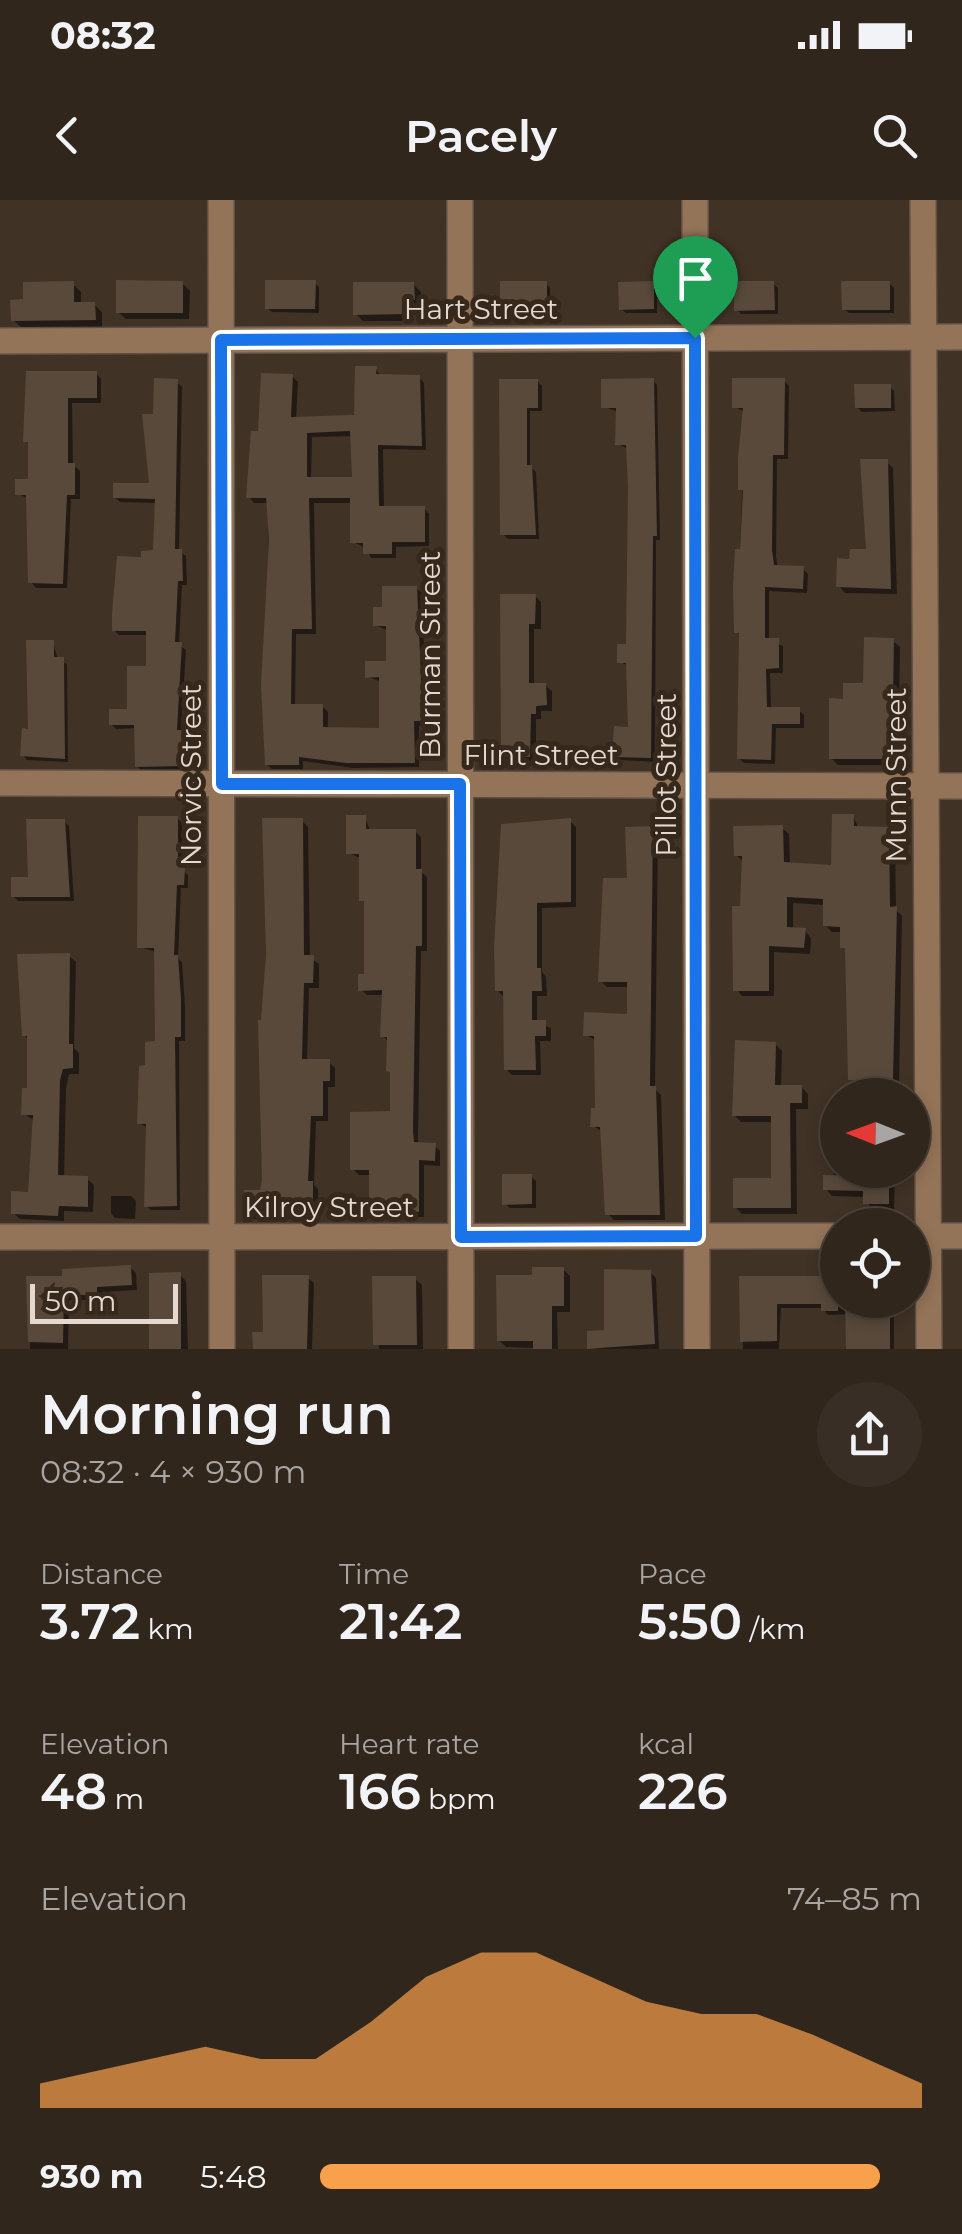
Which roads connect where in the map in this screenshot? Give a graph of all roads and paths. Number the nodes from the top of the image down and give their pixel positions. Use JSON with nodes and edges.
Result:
{"nodes":[{"id":1,"x":221,"y":200,"type":"edge"},
{"id":2,"x":460,"y":200,"type":"edge"},
{"id":3,"x":695,"y":200,"type":"edge"},
{"id":4,"x":923,"y":200,"type":"edge"},
{"id":5,"x":695,"y":338,"type":"junction"},
{"id":6,"x":924,"y":338,"type":"junction"},
{"id":7,"x":962,"y":338,"type":"edge"},
{"id":8,"x":221,"y":340,"type":"junction"},
{"id":9,"x":460,"y":340,"type":"junction"},
{"id":10,"x":0,"y":342,"type":"edge"},
{"id":11,"x":0,"y":783,"type":"edge"},
{"id":12,"x":222,"y":784,"type":"junction"},
{"id":13,"x":460,"y":784,"type":"junction"},
{"id":14,"x":696,"y":785,"type":"junction"},
{"id":15,"x":926,"y":786,"type":"junction"},
{"id":16,"x":962,"y":786,"type":"edge"},
{"id":17,"x":920,"y":1208,"type":"edge"},
{"id":18,"x":696,"y":1236,"type":"junction"},
{"id":19,"x":820,"y":1236,"type":"edge"},
{"id":20,"x":930,"y":1236,"type":"edge"},
{"id":21,"x":962,"y":1236,"type":"edge"},
{"id":22,"x":0,"y":1237,"type":"edge"},
{"id":23,"x":222,"y":1237,"type":"junction"},
{"id":24,"x":461,"y":1237,"type":"junction"},
{"id":25,"x":926,"y":1318,"type":"edge"},
{"id":26,"x":222,"y":1349,"type":"edge"},
{"id":27,"x":461,"y":1349,"type":"edge"},
{"id":28,"x":697,"y":1349,"type":"edge"},
{"id":29,"x":928,"y":1349,"type":"edge"}],
"edges":[{"from":1,"to":8,"type":"street","name":"Norvic Street"},
{"from":2,"to":9,"type":"street","name":"Burman Street"},
{"from":3,"to":5,"type":"street","name":"Pillot Street"},
{"from":4,"to":6,"type":"street","name":"Munn Street"},
{"from":5,"to":6,"type":"street","name":"Hart Street"},
{"from":5,"to":9,"type":"street","name":"Hart Street"},
{"from":5,"to":14,"type":"street","name":"Pillot Street"},
{"from":6,"to":7,"type":"street","name":"Hart Street"},
{"from":6,"to":15,"type":"street","name":"Munn Street"},
{"from":8,"to":9,"type":"street","name":"Hart Street"},
{"from":8,"to":10,"type":"street","name":"Hart Street"},
{"from":8,"to":12,"type":"street","name":"Norvic Street"},
{"from":9,"to":13,"type":"street","name":"Burman Street"},
{"from":11,"to":12,"type":"street","name":"Flint Street"},
{"from":12,"to":13,"type":"street","name":"Flint Street"},
{"from":12,"to":23,"type":"street","name":"Norvic Street"},
{"from":13,"to":14,"type":"street","name":"Flint Street"},
{"from":13,"to":24,"type":"street","name":"Burman Street"},
{"from":14,"to":15,"type":"street","name":"Flint Street"},
{"from":14,"to":18,"type":"street","name":"Pillot Street"},
{"from":15,"to":16,"type":"street","name":"Flint Street"},
{"from":15,"to":17,"type":"street","name":"Munn Street"},
{"from":18,"to":19,"type":"street","name":"Kilroy Street"},
{"from":18,"to":24,"type":"street","name":"Kilroy Street"},
{"from":18,"to":28,"type":"street","name":"Pillot Street"},
{"from":20,"to":21,"type":"street"},
{"from":22,"to":23,"type":"street","name":"Kilroy Street"},
{"from":23,"to":24,"type":"street","name":"Kilroy Street"},
{"from":23,"to":26,"type":"street","name":"Norvic Street"},
{"from":24,"to":27,"type":"street","name":"Burman Street"},
{"from":25,"to":29,"type":"street","name":"Munn Street"}]}
